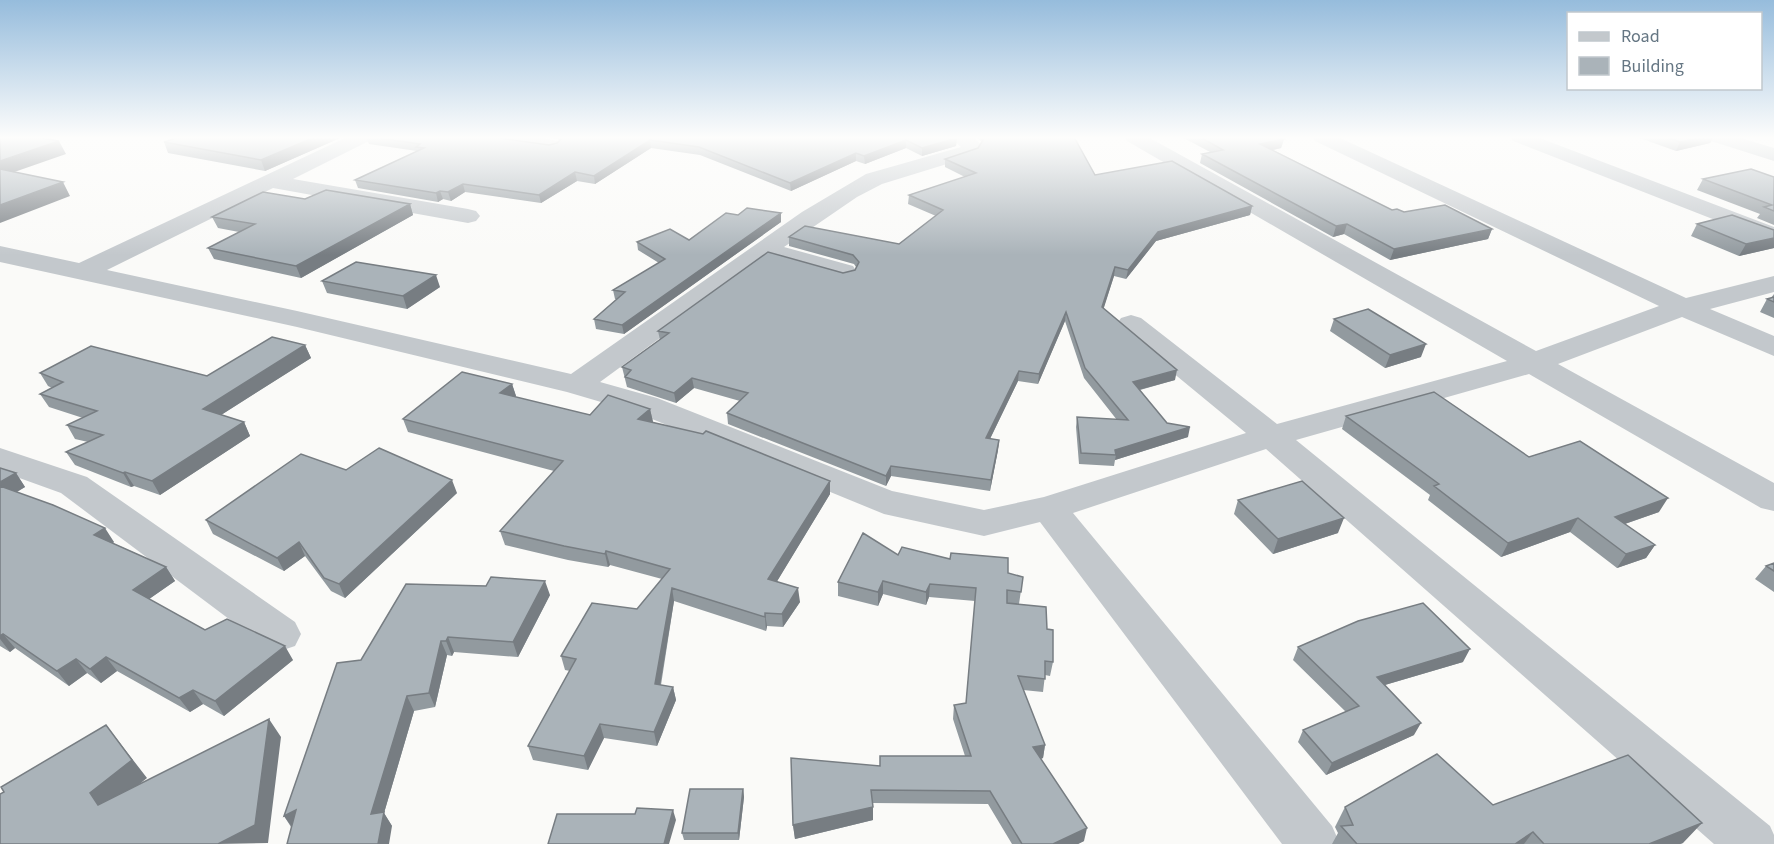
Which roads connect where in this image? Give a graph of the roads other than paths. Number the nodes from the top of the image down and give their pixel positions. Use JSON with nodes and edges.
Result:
{"nodes":[{"id":1,"x":279,"y":176,"type":"edge"},
{"id":2,"x":883,"y":176,"type":"edge"},
{"id":3,"x":1206,"y":176,"type":"edge"},
{"id":4,"x":1406,"y":176,"type":"edge"},
{"id":5,"x":1621,"y":176,"type":"edge"},
{"id":6,"x":269,"y":181,"type":"junction"},
{"id":7,"x":468,"y":216,"type":"dead end"},
{"id":8,"x":1774,"y":236,"type":"edge"},
{"id":9,"x":765,"y":250,"type":"junction"},
{"id":10,"x":0,"y":254,"type":"edge"},
{"id":11,"x":82,"y":272,"type":"junction"},
{"id":12,"x":844,"y":272,"type":"edge"},
{"id":13,"x":1774,"y":284,"type":"edge"},
{"id":14,"x":1683,"y":307,"type":"junction"},
{"id":15,"x":1131,"y":324,"type":"dead end"},
{"id":16,"x":1774,"y":347,"type":"edge"},
{"id":17,"x":1533,"y":363,"type":"junction"},
{"id":18,"x":576,"y":385,"type":"junction"},
{"id":19,"x":1271,"y":436,"type":"junction"},
{"id":20,"x":0,"y":459,"type":"edge"},
{"id":21,"x":1774,"y":499,"type":"edge"},
{"id":22,"x":1049,"y":508,"type":"junction"},
{"id":23,"x":280,"y":634,"type":"dead end"},
{"id":24,"x":1314,"y":844,"type":"edge"},
{"id":25,"x":1752,"y":844,"type":"edge"}],
"edges":[{"from":1,"to":6,"type":"street"},
{"from":2,"to":9,"type":"street"},
{"from":3,"to":17,"type":"street"},
{"from":4,"to":14,"type":"street"},
{"from":5,"to":8,"type":"street"},
{"from":6,"to":7,"type":"street"},
{"from":6,"to":11,"type":"street"},
{"from":9,"to":12,"type":"street"},
{"from":9,"to":18,"type":"street"},
{"from":10,"to":11,"type":"street"},
{"from":11,"to":18,"type":"street"},
{"from":13,"to":14,"type":"street"},
{"from":14,"to":16,"type":"street"},
{"from":14,"to":17,"type":"street"},
{"from":15,"to":19,"type":"street"},
{"from":17,"to":19,"type":"street"},
{"from":17,"to":21,"type":"street"},
{"from":18,"to":22,"type":"street"},
{"from":19,"to":22,"type":"street"},
{"from":19,"to":25,"type":"street"},
{"from":20,"to":23,"type":"street"},
{"from":22,"to":24,"type":"street"}]}
